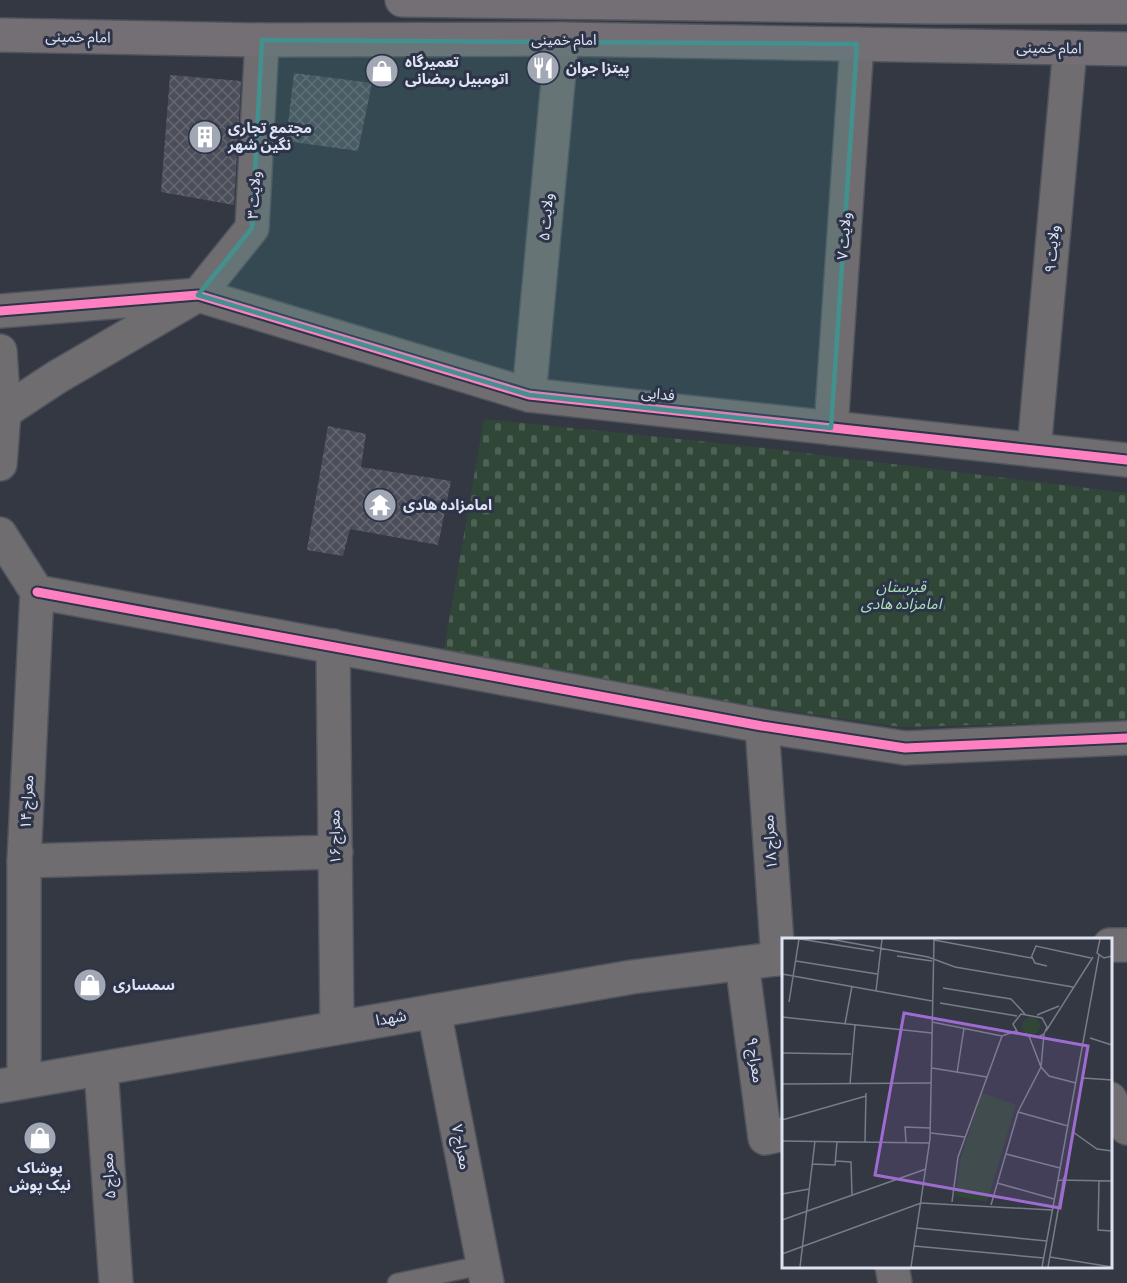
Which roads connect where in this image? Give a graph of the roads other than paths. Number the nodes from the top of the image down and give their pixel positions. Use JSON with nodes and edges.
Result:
{"nodes":[{"id":1,"x":402,"y":0,"type":"edge"},
{"id":2,"x":600,"y":2,"type":"edge"},
{"id":3,"x":933,"y":4,"type":"edge"},
{"id":4,"x":1127,"y":7,"type":"edge"},
{"id":5,"x":0,"y":35,"type":"edge"},
{"id":6,"x":562,"y":39,"type":"junction"},
{"id":7,"x":262,"y":40,"type":"junction"},
{"id":8,"x":857,"y":44,"type":"junction"},
{"id":9,"x":938,"y":46,"type":"junction"},
{"id":10,"x":1070,"y":48,"type":"junction"},
{"id":11,"x":1127,"y":49,"type":"edge"},
{"id":12,"x":198,"y":296,"type":"junction"},
{"id":13,"x":0,"y":311,"type":"edge"},
{"id":14,"x":0,"y":351,"type":"edge"},
{"id":15,"x":529,"y":395,"type":"junction"},
{"id":16,"x":4,"y":412,"type":"junction"},
{"id":17,"x":831,"y":428,"type":"junction"},
{"id":18,"x":1034,"y":450,"type":"junction"},
{"id":19,"x":1127,"y":460,"type":"edge"},
{"id":20,"x":0,"y":464,"type":"edge"},
{"id":21,"x":0,"y":534,"type":"edge"},
{"id":22,"x":37,"y":592,"type":"junction"},
{"id":23,"x":333,"y":646,"type":"junction"},
{"id":24,"x":762,"y":726,"type":"junction"},
{"id":25,"x":1127,"y":738,"type":"edge"},
{"id":26,"x":336,"y":852,"type":"junction"},
{"id":27,"x":24,"y":861,"type":"junction"},
{"id":28,"x":781,"y":958,"type":"edge"},
{"id":29,"x":742,"y":963,"type":"junction"},
{"id":30,"x":434,"y":1011,"type":"junction"},
{"id":31,"x":337,"y":1028,"type":"junction"},
{"id":32,"x":102,"y":1069,"type":"junction"},
{"id":33,"x":12,"y":1084,"type":"edge"},
{"id":34,"x":1112,"y":1102,"type":"edge"},
{"id":35,"x":1127,"y":1128,"type":"edge"},
{"id":36,"x":782,"y":1134,"type":"edge"},
{"id":37,"x":892,"y":1268,"type":"edge"},
{"id":38,"x":485,"y":1274,"type":"edge"},
{"id":39,"x":116,"y":1283,"type":"edge"},
{"id":40,"x":397,"y":1283,"type":"edge"},
{"id":41,"x":895,"y":1283,"type":"edge"}],
"edges":[{"from":1,"to":2,"type":"main road"},
{"from":2,"to":3,"type":"main road"},
{"from":3,"to":4,"type":"main road"},
{"from":3,"to":9,"type":"main road"},
{"from":5,"to":7,"type":"main road","name":"امام خمینی"},
{"from":6,"to":7,"type":"main road","name":"امام خمینی"},
{"from":6,"to":8,"type":"main road","name":"امام خمینی"},
{"from":6,"to":15,"type":"street","name":"ولایت ۵"},
{"from":7,"to":12,"type":"street","name":"ولایت ۳"},
{"from":8,"to":9,"type":"main road","name":"امام خمینی"},
{"from":8,"to":17,"type":"street","name":"ولایت ۷"},
{"from":9,"to":10,"type":"main road","name":"امام خمینی"},
{"from":10,"to":11,"type":"main road","name":"امام خمینی"},
{"from":10,"to":18,"type":"street","name":"ولایت ۹"},
{"from":12,"to":13,"type":"street"},
{"from":12,"to":15,"type":"street","name":"فدایی"},
{"from":12,"to":16,"type":"street"},
{"from":14,"to":16,"type":"street"},
{"from":15,"to":17,"type":"street","name":"فدایی"},
{"from":16,"to":20,"type":"street"},
{"from":17,"to":18,"type":"street","name":"فدایی"},
{"from":18,"to":19,"type":"street","name":"فدایی"},
{"from":21,"to":22,"type":"street"},
{"from":22,"to":23,"type":"street"},
{"from":22,"to":27,"type":"street","name":"معراج ۱۴"},
{"from":23,"to":24,"type":"street"},
{"from":23,"to":26,"type":"street","name":"معراج ۱۶"},
{"from":24,"to":25,"type":"street"},
{"from":24,"to":28,"type":"street","name":"معراج ۱۸"},
{"from":26,"to":27,"type":"street"},
{"from":26,"to":31,"type":"street","name":"معراج ۱۶"},
{"from":27,"to":33,"type":"street","name":"معراج ۱۴"},
{"from":28,"to":29,"type":"street","name":"شهدا"},
{"from":29,"to":30,"type":"street","name":"شهدا"},
{"from":29,"to":36,"type":"street","name":"معراج ۹"},
{"from":30,"to":31,"type":"street","name":"شهدا"},
{"from":30,"to":38,"type":"street","name":"معراج ۷"},
{"from":31,"to":32,"type":"street","name":"شهدا"},
{"from":32,"to":33,"type":"street","name":"شهدا"},
{"from":32,"to":39,"type":"street","name":"معراج ۵"},
{"from":34,"to":35,"type":"street"},
{"from":37,"to":41,"type":"street"},
{"from":38,"to":40,"type":"lane"}]}
